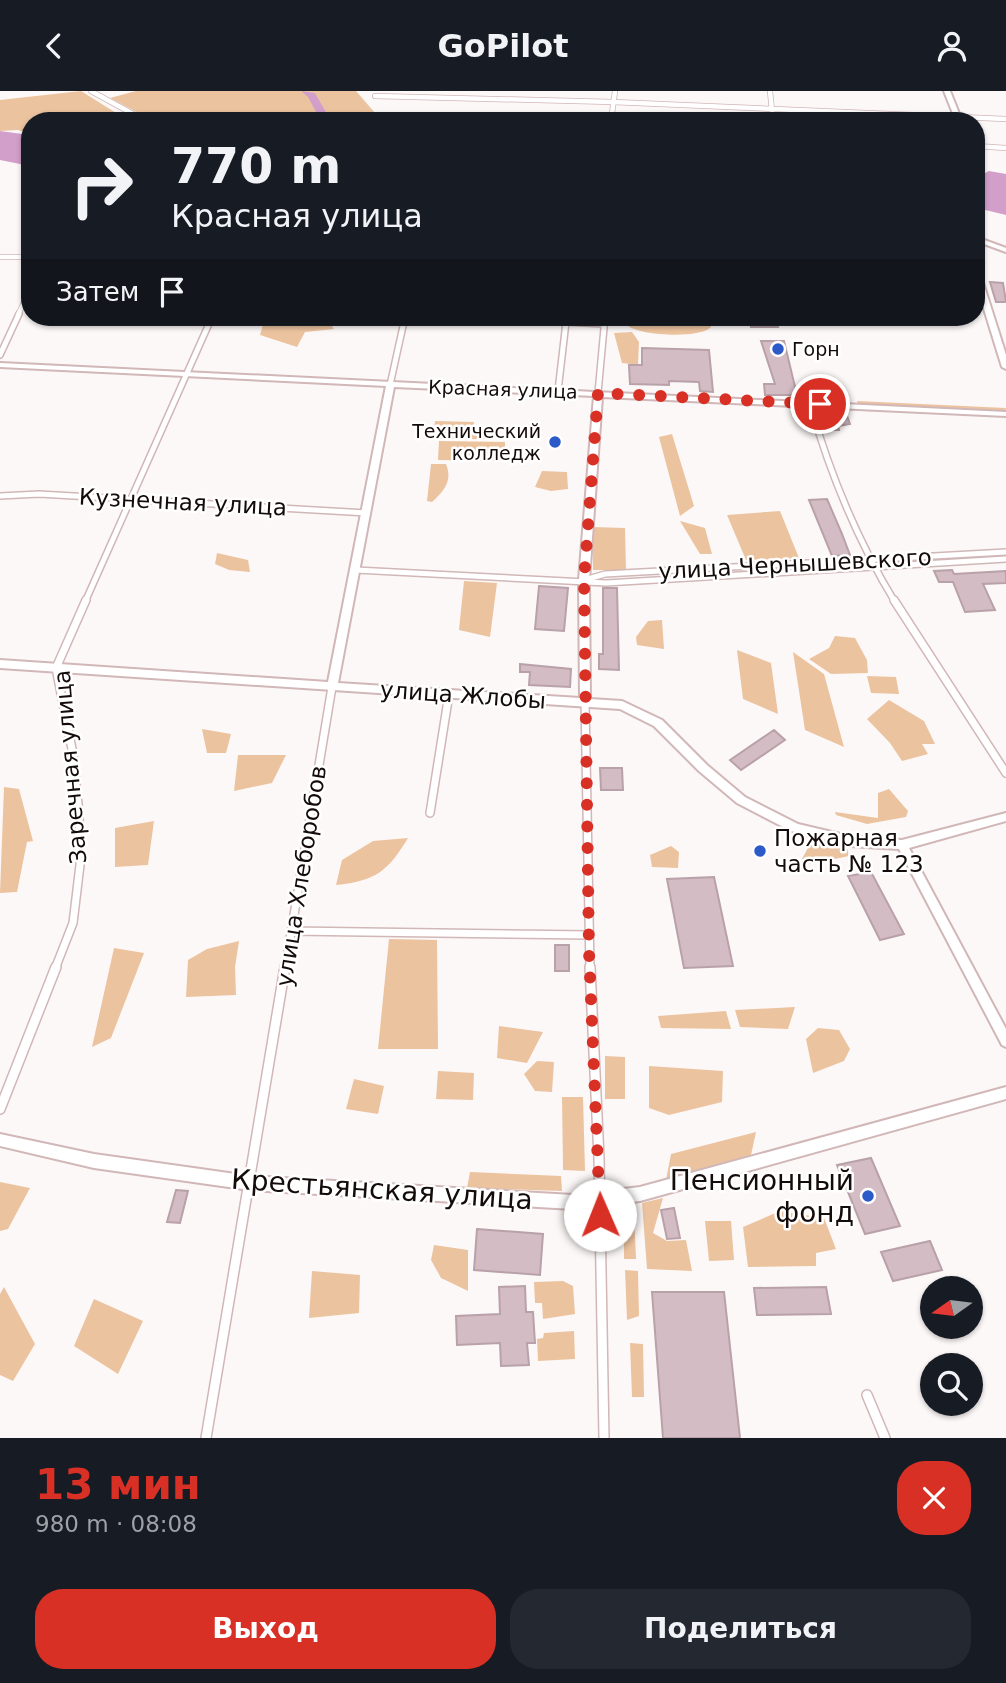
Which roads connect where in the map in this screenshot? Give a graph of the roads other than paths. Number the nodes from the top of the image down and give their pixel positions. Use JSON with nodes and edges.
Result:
{"nodes":[{"id":1,"x":91,"y":91,"type":"edge"},
{"id":2,"x":615,"y":91,"type":"edge"},
{"id":3,"x":770,"y":91,"type":"edge"},
{"id":4,"x":947,"y":91,"type":"edge"},
{"id":5,"x":452,"y":94,"type":"edge"},
{"id":6,"x":375,"y":96,"type":"dead end"},
{"id":7,"x":613,"y":102,"type":"junction"},
{"id":8,"x":772,"y":111,"type":"junction"},
{"id":9,"x":130,"y":112,"type":"edge"},
{"id":10,"x":612,"y":112,"type":"edge"},
{"id":11,"x":795,"y":112,"type":"edge"},
{"id":12,"x":956,"y":112,"type":"edge"},
{"id":13,"x":985,"y":119,"type":"edge"},
{"id":14,"x":1006,"y":119,"type":"edge"},
{"id":15,"x":985,"y":147,"type":"edge"},
{"id":16,"x":1006,"y":148,"type":"edge"},
{"id":17,"x":985,"y":243,"type":"edge"},
{"id":18,"x":1006,"y":250,"type":"edge"},
{"id":19,"x":0,"y":257,"type":"edge"},
{"id":20,"x":21,"y":257,"type":"edge"},
{"id":21,"x":985,"y":298,"type":"edge"},
{"id":22,"x":987,"y":304,"type":"joint"},
{"id":23,"x":21,"y":310,"type":"edge"},
{"id":24,"x":208,"y":326,"type":"edge"},
{"id":25,"x":403,"y":326,"type":"edge"},
{"id":26,"x":566,"y":326,"type":"edge"},
{"id":27,"x":604,"y":326,"type":"edge"},
{"id":28,"x":0,"y":355,"type":"edge"},
{"id":29,"x":0,"y":365,"type":"edge"},
{"id":30,"x":1006,"y":367,"type":"edge"},
{"id":31,"x":186,"y":374,"type":"junction"},
{"id":32,"x":390,"y":385,"type":"junction"},
{"id":33,"x":558,"y":391,"type":"junction"},
{"id":34,"x":598,"y":393,"type":"junction"},
{"id":35,"x":810,"y":404,"type":"junction"},
{"id":36,"x":1006,"y":414,"type":"edge"},
{"id":37,"x":0,"y":496,"type":"edge"},
{"id":38,"x":132,"y":499,"type":"junction"},
{"id":39,"x":367,"y":513,"type":"junction"},
{"id":40,"x":1006,"y":552,"type":"edge"},
{"id":41,"x":1006,"y":559,"type":"edge"},
{"id":42,"x":872,"y":564,"type":"junction"},
{"id":43,"x":356,"y":570,"type":"junction"},
{"id":44,"x":584,"y":580,"type":"junction"},
{"id":45,"x":0,"y":664,"type":"edge"},
{"id":46,"x":56,"y":668,"type":"junction"},
{"id":47,"x":332,"y":687,"type":"junction"},
{"id":48,"x":449,"y":694,"type":"junction"},
{"id":49,"x":585,"y":702,"type":"junction"},
{"id":50,"x":1006,"y":773,"type":"edge"},
{"id":51,"x":430,"y":813,"type":"dead end"},
{"id":52,"x":1006,"y":817,"type":"edge"},
{"id":53,"x":901,"y":845,"type":"junction"},
{"id":54,"x":291,"y":931,"type":"junction"},
{"id":55,"x":589,"y":935,"type":"junction"},
{"id":56,"x":1006,"y":1041,"type":"edge"},
{"id":57,"x":1006,"y":1093,"type":"edge"},
{"id":58,"x":0,"y":1109,"type":"edge"},
{"id":59,"x":0,"y":1140,"type":"edge"},
{"id":60,"x":250,"y":1183,"type":"junction"},
{"id":61,"x":600,"y":1199,"type":"junction"},
{"id":62,"x":867,"y":1395,"type":"dead end"},
{"id":63,"x":206,"y":1438,"type":"edge"},
{"id":64,"x":604,"y":1438,"type":"edge"},
{"id":65,"x":885,"y":1438,"type":"edge"}],
"edges":[{"from":1,"to":9,"type":"street"},
{"from":2,"to":7,"type":"street"},
{"from":3,"to":8,"type":"street"},
{"from":4,"to":12,"type":"street"},
{"from":5,"to":6,"type":"street"},
{"from":5,"to":7,"type":"street"},
{"from":7,"to":8,"type":"street"},
{"from":7,"to":10,"type":"street"},
{"from":8,"to":11,"type":"street"},
{"from":13,"to":14,"type":"street"},
{"from":15,"to":16,"type":"street"},
{"from":17,"to":18,"type":"street"},
{"from":19,"to":20,"type":"street"},
{"from":21,"to":22,"type":"street"},
{"from":22,"to":30,"type":"street"},
{"from":23,"to":28,"type":"street"},
{"from":24,"to":31,"type":"street","name":"Заречная улица"},
{"from":25,"to":32,"type":"street","name":"улица Хлеборобов"},
{"from":26,"to":33,"type":"street"},
{"from":27,"to":34,"type":"street"},
{"from":29,"to":31,"type":"street","name":"Красная улица"},
{"from":31,"to":32,"type":"street","name":"Красная улица"},
{"from":31,"to":38,"type":"street","name":"Заречная улица"},
{"from":32,"to":33,"type":"street","name":"Красная улица"},
{"from":32,"to":39,"type":"street","name":"улица Хлеборобов"},
{"from":33,"to":34,"type":"street","name":"Красная улица"},
{"from":34,"to":35,"type":"street","name":"Красная улица"},
{"from":34,"to":44,"type":"street"},
{"from":35,"to":36,"type":"street","name":"Красная улица"},
{"from":35,"to":42,"type":"street"},
{"from":37,"to":38,"type":"street","name":"Кузнечная улица"},
{"from":38,"to":39,"type":"street","name":"Кузнечная улица"},
{"from":38,"to":46,"type":"street","name":"Заречная улица"},
{"from":39,"to":43,"type":"street","name":"улица Хлеборобов"},
{"from":40,"to":42,"type":"street","name":"улица Чернышевского"},
{"from":41,"to":42,"type":"street","name":"улица Чернышевского"},
{"from":42,"to":44,"type":"street","name":"улица Чернышевского"},
{"from":42,"to":50,"type":"street"},
{"from":43,"to":44,"type":"street","name":"улица Чернышевского"},
{"from":43,"to":47,"type":"street","name":"улица Хлеборобов"},
{"from":44,"to":49,"type":"street"},
{"from":45,"to":46,"type":"street","name":"улица Жлобы"},
{"from":46,"to":47,"type":"street","name":"улица Жлобы"},
{"from":46,"to":58,"type":"street","name":"Заречная улица"},
{"from":47,"to":48,"type":"street","name":"улица Жлобы"},
{"from":47,"to":54,"type":"street","name":"улица Хлеборобов"},
{"from":48,"to":49,"type":"street","name":"улица Жлобы"},
{"from":48,"to":51,"type":"street"},
{"from":49,"to":53,"type":"street","name":"улица Жлобы"},
{"from":49,"to":55,"type":"street"},
{"from":52,"to":53,"type":"street","name":"улица Жлобы"},
{"from":53,"to":56,"type":"street"},
{"from":54,"to":55,"type":"street"},
{"from":54,"to":60,"type":"street","name":"улица Хлеборобов"},
{"from":55,"to":61,"type":"street"},
{"from":57,"to":61,"type":"street","name":"Крестьянская улица"},
{"from":59,"to":60,"type":"street","name":"Крестьянская улица"},
{"from":60,"to":61,"type":"street","name":"Крестьянская улица"},
{"from":60,"to":63,"type":"street","name":"улица Хлеборобов"},
{"from":61,"to":64,"type":"street"},
{"from":62,"to":65,"type":"street"}]}
